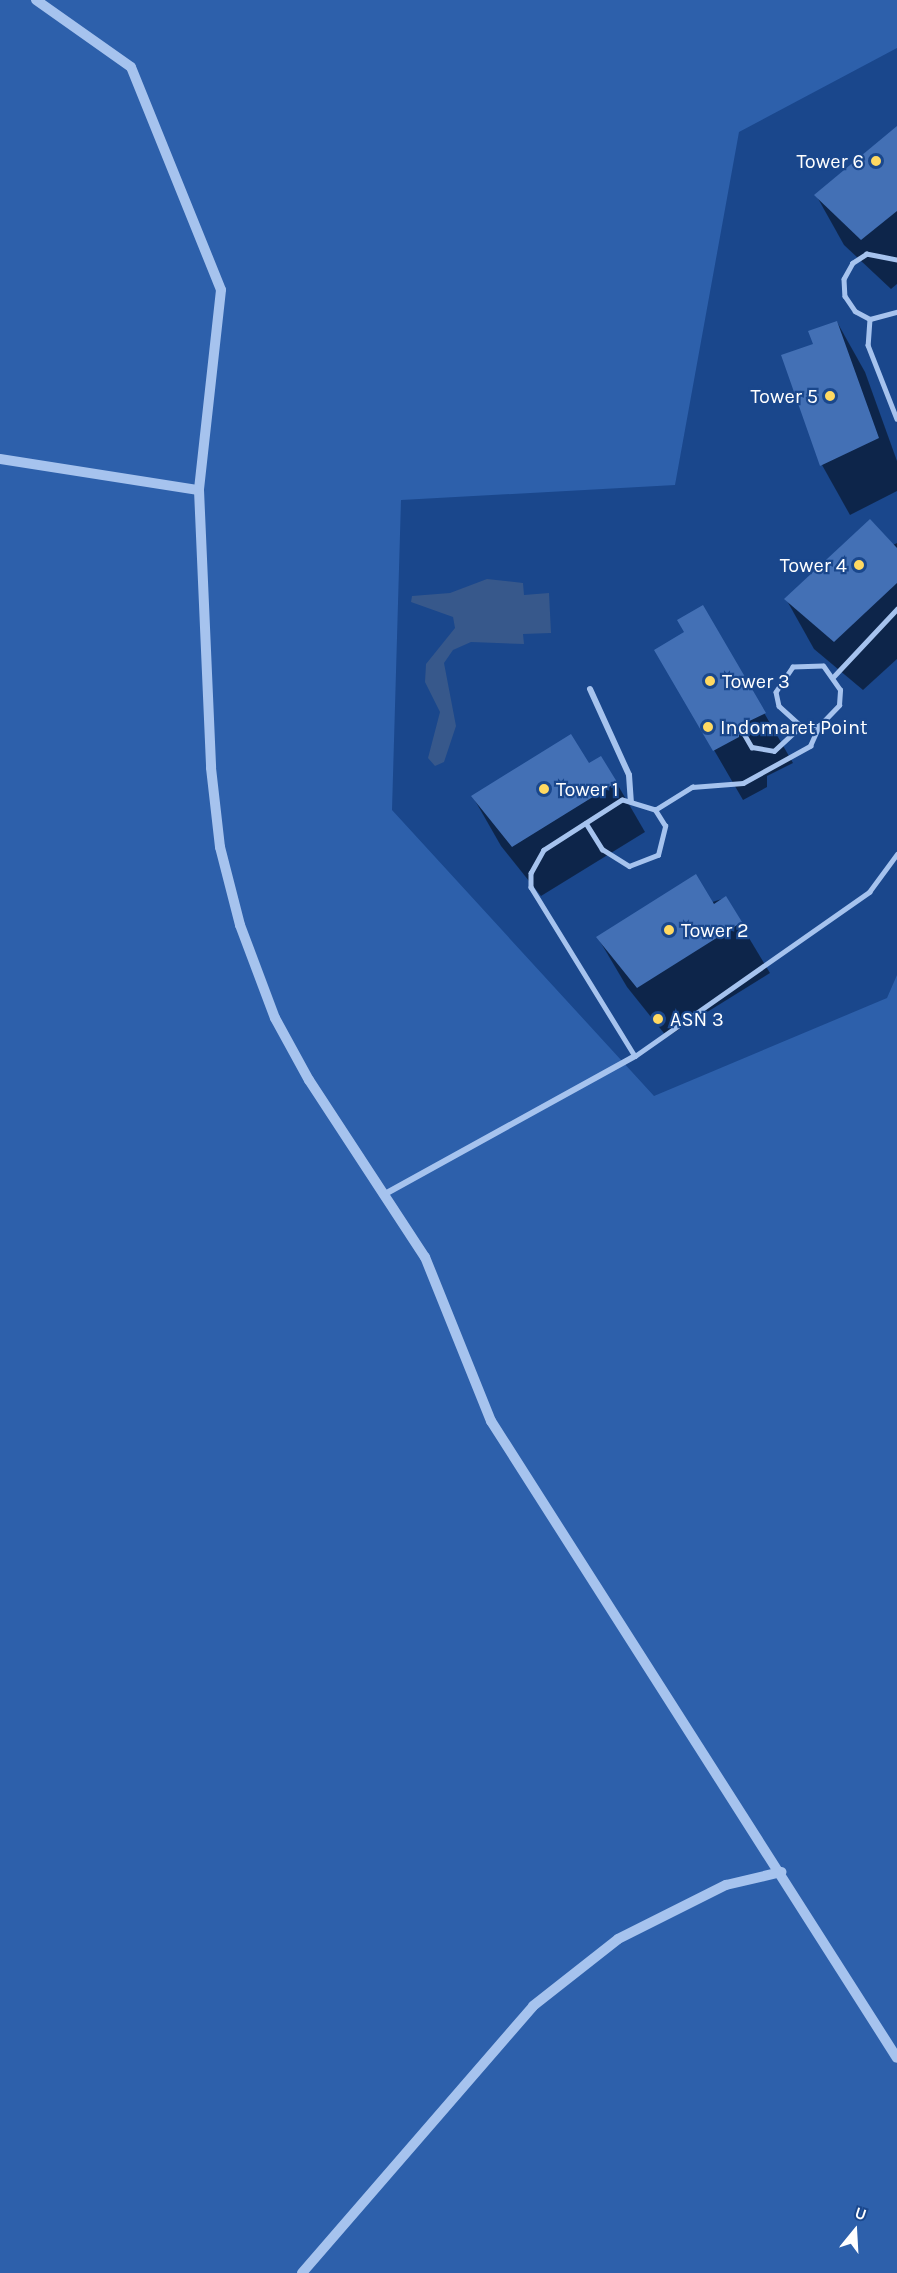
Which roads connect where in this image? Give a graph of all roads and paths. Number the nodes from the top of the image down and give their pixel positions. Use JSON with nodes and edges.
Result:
{"nodes":[{"id":1,"x":36,"y":0,"type":"edge"},
{"id":2,"x":897,"y":260,"type":"edge"},
{"id":3,"x":897,"y":312,"type":"edge"},
{"id":4,"x":870,"y":319,"type":"junction"},
{"id":5,"x":897,"y":419,"type":"edge"},
{"id":6,"x":0,"y":459,"type":"edge"},
{"id":7,"x":199,"y":490,"type":"junction"},
{"id":8,"x":897,"y":609,"type":"edge"},
{"id":9,"x":834,"y":676,"type":"junction"},
{"id":10,"x":590,"y":689,"type":"dead end"},
{"id":11,"x":801,"y":726,"type":"junction"},
{"id":12,"x":819,"y":726,"type":"junction"},
{"id":13,"x":742,"y":730,"type":"dead end"},
{"id":14,"x":631,"y":801,"type":"junction"},
{"id":15,"x":655,"y":810,"type":"junction"},
{"id":16,"x":586,"y":823,"type":"junction"},
{"id":17,"x":897,"y":854,"type":"edge"},
{"id":18,"x":635,"y":1056,"type":"junction"},
{"id":19,"x":385,"y":1194,"type":"junction"},
{"id":20,"x":781,"y":1872,"type":"junction"},
{"id":21,"x":897,"y":2058,"type":"edge"},
{"id":22,"x":302,"y":2273,"type":"edge"}],
"edges":[{"from":1,"to":7,"type":"street"},
{"from":2,"to":4,"type":"lane"},
{"from":3,"to":4,"type":"lane"},
{"from":4,"to":5,"type":"lane"},
{"from":6,"to":7,"type":"street"},
{"from":7,"to":19,"type":"street"},
{"from":8,"to":9,"type":"lane"},
{"from":9,"to":11,"type":"lane"},
{"from":9,"to":12,"type":"lane"},
{"from":10,"to":14,"type":"street"},
{"from":11,"to":12,"type":"lane"},
{"from":11,"to":13,"type":"lane"},
{"from":12,"to":15,"type":"lane"},
{"from":14,"to":15,"type":"lane"},
{"from":14,"to":16,"type":"lane"},
{"from":15,"to":16,"type":"lane"},
{"from":16,"to":18,"type":"lane"},
{"from":17,"to":18,"type":"lane"},
{"from":18,"to":19,"type":"street"},
{"from":19,"to":20,"type":"street"},
{"from":20,"to":21,"type":"street"},
{"from":20,"to":22,"type":"street"}]}
